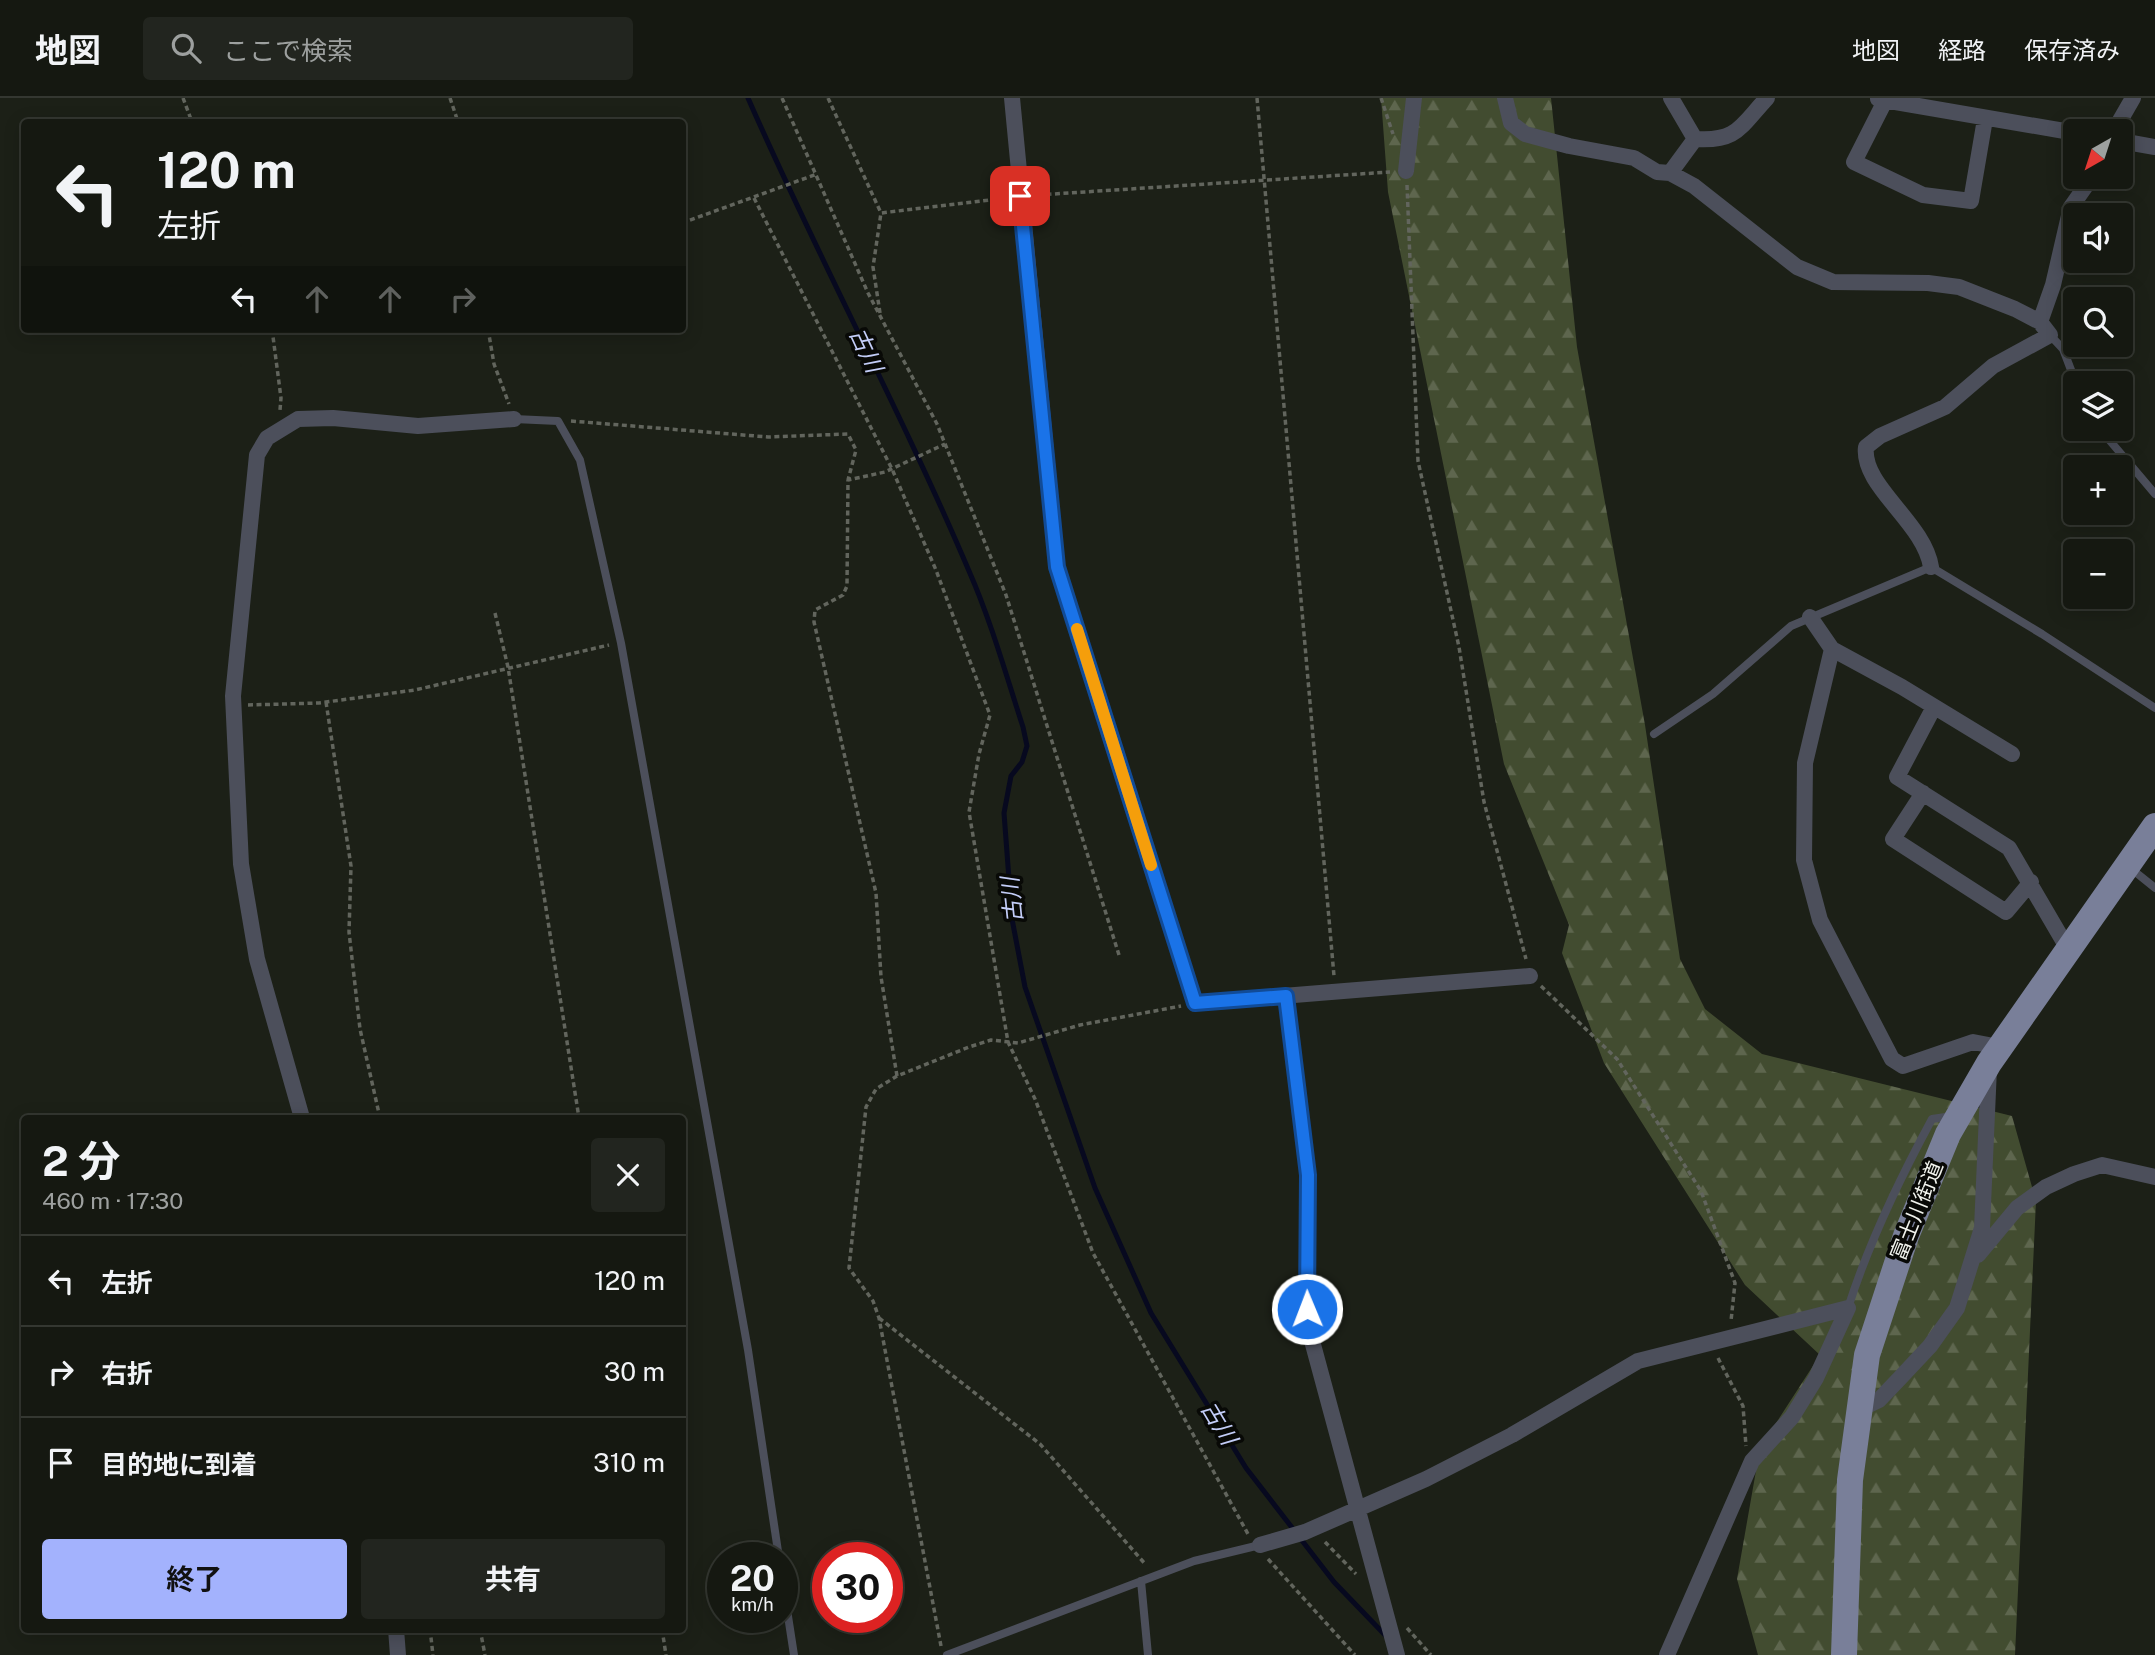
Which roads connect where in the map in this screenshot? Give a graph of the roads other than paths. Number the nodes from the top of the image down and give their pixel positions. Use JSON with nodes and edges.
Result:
{"nodes":[{"id":1,"x":1012,"y":98,"type":"edge"},
{"id":2,"x":1414,"y":98,"type":"edge"},
{"id":3,"x":1671,"y":98,"type":"edge"},
{"id":4,"x":1767,"y":98,"type":"edge"},
{"id":5,"x":2133,"y":98,"type":"edge"},
{"id":6,"x":1506,"y":99,"type":"edge"},
{"id":7,"x":1880,"y":99,"type":"edge"},
{"id":8,"x":1985,"y":119,"type":"junction"},
{"id":9,"x":2121,"y":119,"type":"edge"},
{"id":10,"x":2063,"y":131,"type":"edge"},
{"id":11,"x":1695,"y":139,"type":"junction"},
{"id":12,"x":2133,"y":143,"type":"edge"},
{"id":13,"x":2155,"y":147,"type":"edge"},
{"id":14,"x":1406,"y":171,"type":"road end"},
{"id":15,"x":1670,"y":173,"type":"junction"},
{"id":16,"x":2084,"y":189,"type":"edge"},
{"id":17,"x":2045,"y":328,"type":"junction"},
{"id":18,"x":2071,"y":371,"type":"edge"},
{"id":19,"x":514,"y":419,"type":"joint"},
{"id":20,"x":2111,"y":441,"type":"edge"},
{"id":21,"x":2152,"y":484,"type":"edge"},
{"id":22,"x":2155,"y":494,"type":"edge"},
{"id":23,"x":1931,"y":567,"type":"junction"},
{"id":24,"x":1810,"y":617,"type":"junction"},
{"id":25,"x":1832,"y":649,"type":"junction"},
{"id":26,"x":1934,"y":707,"type":"junction"},
{"id":27,"x":2155,"y":708,"type":"edge"},
{"id":28,"x":1654,"y":734,"type":"dead end"},
{"id":29,"x":2012,"y":754,"type":"dead end"},
{"id":30,"x":1923,"y":793,"type":"junction"},
{"id":31,"x":2155,"y":826,"type":"edge"},
{"id":32,"x":2127,"y":865,"type":"junction"},
{"id":33,"x":2031,"y":882,"type":"junction"},
{"id":34,"x":2155,"y":888,"type":"edge"},
{"id":35,"x":2068,"y":949,"type":"junction"},
{"id":36,"x":1530,"y":976,"type":"road end"},
{"id":37,"x":1286,"y":996,"type":"junction"},
{"id":38,"x":1994,"y":1055,"type":"junction"},
{"id":39,"x":301,"y":1115,"type":"edge"},
{"id":40,"x":1959,"y":1115,"type":"junction"},
{"id":41,"x":2155,"y":1177,"type":"edge"},
{"id":42,"x":1972,"y":1262,"type":"junction"},
{"id":43,"x":1848,"y":1308,"type":"junction"},
{"id":44,"x":1860,"y":1409,"type":"junction"},
{"id":45,"x":1357,"y":1511,"type":"junction"},
{"id":46,"x":777,"y":1542,"type":"edge"},
{"id":47,"x":1257,"y":1545,"type":"joint"},
{"id":48,"x":1141,"y":1581,"type":"junction"},
{"id":49,"x":396,"y":1633,"type":"edge"},
{"id":50,"x":791,"y":1633,"type":"edge"},
{"id":51,"x":398,"y":1655,"type":"edge"},
{"id":52,"x":794,"y":1655,"type":"edge"},
{"id":53,"x":945,"y":1655,"type":"edge"},
{"id":54,"x":1148,"y":1655,"type":"edge"},
{"id":55,"x":1397,"y":1655,"type":"edge"},
{"id":56,"x":1667,"y":1655,"type":"edge"},
{"id":57,"x":1844,"y":1655,"type":"edge"}],
"edges":[{"from":1,"to":37,"type":"street"},
{"from":2,"to":14,"type":"street"},
{"from":3,"to":11,"type":"street"},
{"from":4,"to":11,"type":"street"},
{"from":5,"to":9,"type":"street"},
{"from":6,"to":15,"type":"street"},
{"from":7,"to":8,"type":"street"},
{"from":7,"to":8,"type":"street"},
{"from":8,"to":10,"type":"street"},
{"from":11,"to":15,"type":"street"},
{"from":12,"to":13,"type":"street"},
{"from":15,"to":17,"type":"street"},
{"from":16,"to":17,"type":"street"},
{"from":17,"to":18,"type":"lane"},
{"from":17,"to":23,"type":"street"},
{"from":19,"to":39,"type":"street"},
{"from":19,"to":46,"type":"lane"},
{"from":20,"to":21,"type":"lane"},
{"from":21,"to":22,"type":"lane"},
{"from":23,"to":24,"type":"lane"},
{"from":23,"to":27,"type":"lane"},
{"from":24,"to":25,"type":"street"},
{"from":24,"to":28,"type":"lane"},
{"from":25,"to":26,"type":"street"},
{"from":25,"to":38,"type":"street"},
{"from":26,"to":29,"type":"street"},
{"from":26,"to":30,"type":"street"},
{"from":30,"to":33,"type":"street"},
{"from":30,"to":33,"type":"street"},
{"from":31,"to":32,"type":"main road","name":"富士川街道"},
{"from":32,"to":34,"type":"lane"},
{"from":32,"to":35,"type":"main road","name":"富士川街道"},
{"from":33,"to":35,"type":"street"},
{"from":35,"to":38,"type":"main road","name":"富士川街道"},
{"from":36,"to":37,"type":"street"},
{"from":37,"to":45,"type":"street"},
{"from":38,"to":40,"type":"main road","name":"富士川街道"},
{"from":38,"to":42,"type":"street"},
{"from":40,"to":43,"type":"lane"},
{"from":40,"to":44,"type":"main road","name":"富士川街道"},
{"from":41,"to":42,"type":"street"},
{"from":42,"to":44,"type":"street"},
{"from":43,"to":45,"type":"street"},
{"from":43,"to":56,"type":"street"},
{"from":44,"to":57,"type":"main road","name":"富士川街道"},
{"from":45,"to":47,"type":"street"},
{"from":45,"to":55,"type":"street"},
{"from":47,"to":48,"type":"lane"},
{"from":48,"to":53,"type":"lane"},
{"from":48,"to":54,"type":"lane"},
{"from":49,"to":51,"type":"street"},
{"from":50,"to":52,"type":"lane"}]}
